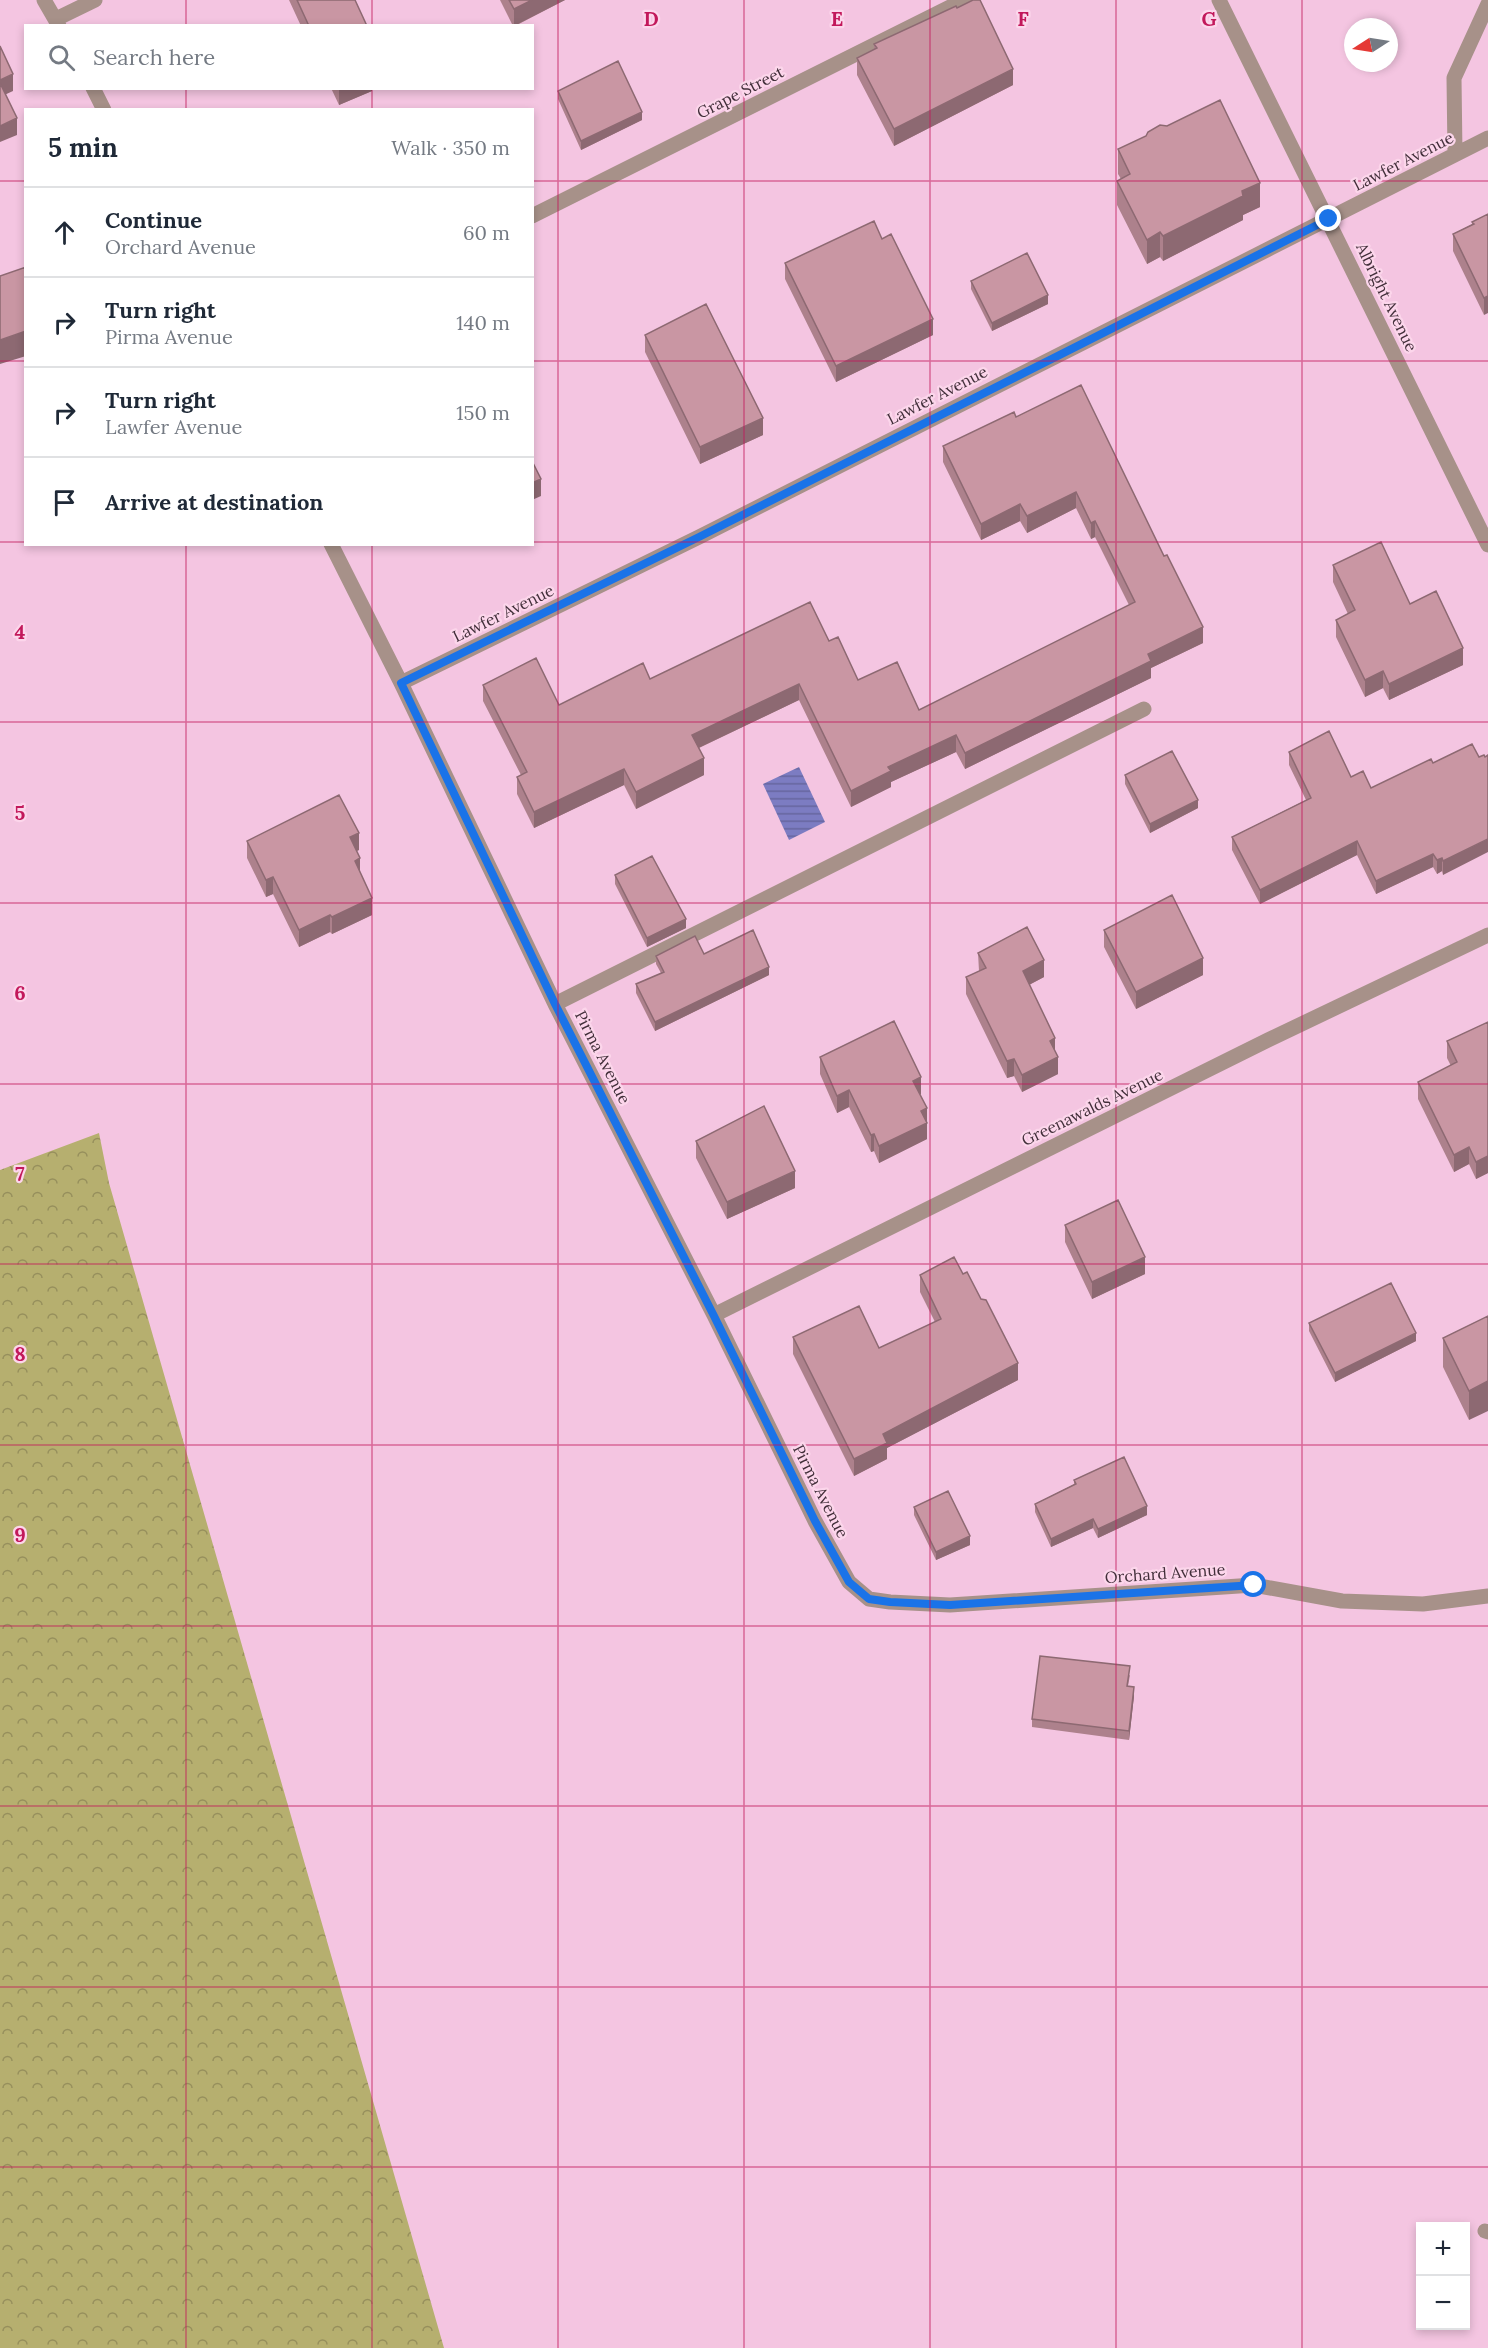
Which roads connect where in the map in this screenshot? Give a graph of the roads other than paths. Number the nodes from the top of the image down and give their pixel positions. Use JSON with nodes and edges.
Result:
{"nodes":[{"id":1,"x":44,"y":0,"type":"edge"},
{"id":2,"x":95,"y":0,"type":"edge"},
{"id":3,"x":964,"y":0,"type":"edge"},
{"id":4,"x":1219,"y":0,"type":"edge"},
{"id":5,"x":1488,"y":4,"type":"edge"},
{"id":6,"x":58,"y":22,"type":"edge"},
{"id":7,"x":94,"y":90,"type":"edge"},
{"id":8,"x":103,"y":108,"type":"edge"},
{"id":9,"x":1488,"y":138,"type":"edge"},
{"id":10,"x":1455,"y":154,"type":"junction"},
{"id":11,"x":534,"y":215,"type":"edge"},
{"id":12,"x":1329,"y":219,"type":"junction"},
{"id":13,"x":1488,"y":545,"type":"edge"},
{"id":14,"x":332,"y":546,"type":"edge"},
{"id":15,"x":401,"y":683,"type":"junction"},
{"id":16,"x":1144,"y":709,"type":"dead end"},
{"id":17,"x":1488,"y":935,"type":"edge"},
{"id":18,"x":555,"y":1004,"type":"junction"},
{"id":19,"x":714,"y":1316,"type":"junction"},
{"id":20,"x":849,"y":1582,"type":"joint"},
{"id":21,"x":1488,"y":1596,"type":"edge"}],
"edges":[{"from":1,"to":6,"type":"street"},
{"from":2,"to":6,"type":"street"},
{"from":3,"to":11,"type":"street","name":"Grape Street"},
{"from":4,"to":12,"type":"street","name":"Albright Avenue"},
{"from":5,"to":10,"type":"street"},
{"from":7,"to":8,"type":"street"},
{"from":9,"to":10,"type":"street","name":"Lawfer Avenue"},
{"from":10,"to":12,"type":"street","name":"Lawfer Avenue"},
{"from":12,"to":13,"type":"street","name":"Albright Avenue"},
{"from":12,"to":15,"type":"street","name":"Lawfer Avenue"},
{"from":14,"to":15,"type":"street","name":"Pirma Avenue"},
{"from":15,"to":18,"type":"street","name":"Pirma Avenue"},
{"from":16,"to":18,"type":"street"},
{"from":17,"to":19,"type":"street","name":"Greenawalds Avenue"},
{"from":18,"to":19,"type":"street","name":"Pirma Avenue"},
{"from":19,"to":20,"type":"street","name":"Pirma Avenue"},
{"from":20,"to":21,"type":"street","name":"Orchard Avenue"}]}
